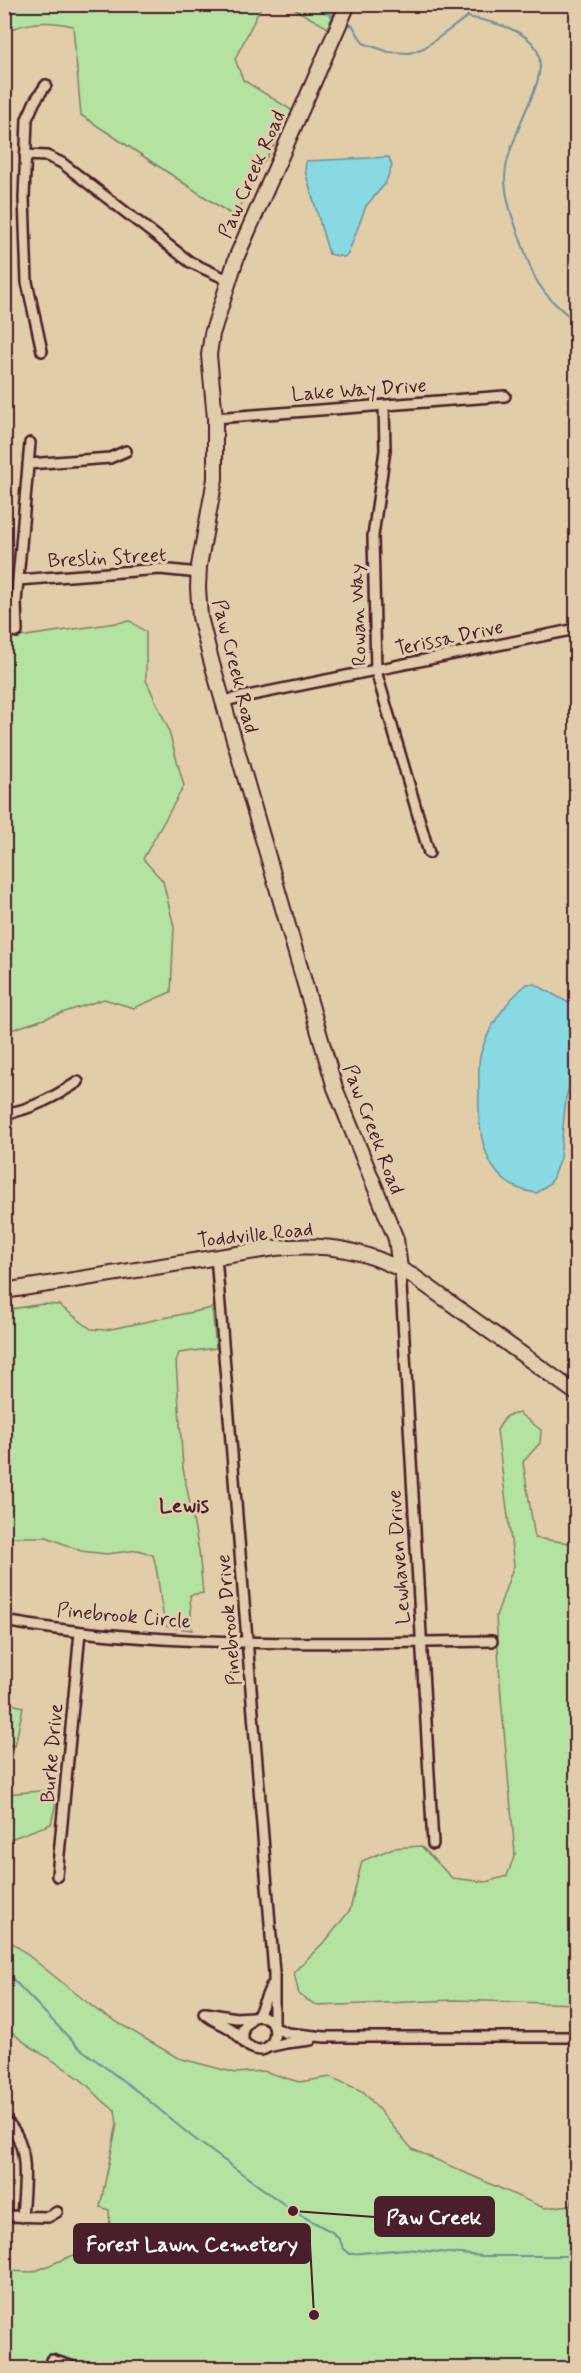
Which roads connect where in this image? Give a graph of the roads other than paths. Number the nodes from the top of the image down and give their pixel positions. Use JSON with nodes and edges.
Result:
{"nodes":[{"id":1,"x":348,"y":4,"type":"edge"},
{"id":2,"x":46,"y":86,"type":"dead end"},
{"id":3,"x":25,"y":155,"type":"junction"},
{"id":4,"x":228,"y":280,"type":"junction"},
{"id":5,"x":42,"y":351,"type":"dead end"},
{"id":6,"x":505,"y":396,"type":"dead end"},
{"id":7,"x":384,"y":405,"type":"junction"},
{"id":8,"x":215,"y":418,"type":"junction"},
{"id":9,"x":30,"y":443,"type":"dead end"},
{"id":10,"x":126,"y":451,"type":"dead end"},
{"id":11,"x":28,"y":464,"type":"junction"},
{"id":12,"x":199,"y":573,"type":"junction"},
{"id":13,"x":18,"y":580,"type":"junction"},
{"id":14,"x":576,"y":628,"type":"edge"},
{"id":15,"x":17,"y":632,"type":"dead end"},
{"id":16,"x":376,"y":671,"type":"junction"},
{"id":17,"x":223,"y":701,"type":"junction"},
{"id":18,"x":429,"y":853,"type":"dead end"},
{"id":19,"x":78,"y":1082,"type":"dead end"},
{"id":20,"x":4,"y":1114,"type":"edge"},
{"id":21,"x":216,"y":1256,"type":"junction"},
{"id":22,"x":400,"y":1268,"type":"junction"},
{"id":23,"x":4,"y":1291,"type":"edge"},
{"id":24,"x":576,"y":1393,"type":"edge"},
{"id":25,"x":4,"y":1621,"type":"edge"},
{"id":26,"x":80,"y":1632,"type":"junction"},
{"id":27,"x":247,"y":1641,"type":"junction"},
{"id":28,"x":492,"y":1641,"type":"dead end"},
{"id":29,"x":422,"y":1642,"type":"junction"},
{"id":30,"x":434,"y":1844,"type":"dead end"},
{"id":31,"x":57,"y":1876,"type":"dead end"},
{"id":32,"x":273,"y":1981,"type":"junction"},
{"id":33,"x":255,"y":2016,"type":"junction"},
{"id":34,"x":274,"y":2027,"type":"junction"},
{"id":35,"x":325,"y":2037,"type":"junction"},
{"id":36,"x":576,"y":2037,"type":"edge"},
{"id":37,"x":243,"y":2039,"type":"junction"},
{"id":38,"x":267,"y":2048,"type":"junction"},
{"id":39,"x":4,"y":2119,"type":"edge"},
{"id":40,"x":57,"y":2212,"type":"dead end"},
{"id":41,"x":4,"y":2216,"type":"edge"},
{"id":42,"x":22,"y":2217,"type":"junction"},
{"id":43,"x":50,"y":2368,"type":"edge"},
{"id":44,"x":77,"y":2368,"type":"edge"}],
"edges":[{"from":1,"to":4,"type":"street","name":"Paw Creek Road"},
{"from":2,"to":3,"type":"street"},
{"from":3,"to":4,"type":"street"},
{"from":3,"to":5,"type":"street"},
{"from":4,"to":8,"type":"street","name":"Paw Creek Road"},
{"from":6,"to":7,"type":"street","name":"Lake Way Drive"},
{"from":7,"to":8,"type":"street","name":"Lake Way Drive"},
{"from":7,"to":16,"type":"street","name":"Rowan Way"},
{"from":8,"to":12,"type":"street","name":"Paw Creek Road"},
{"from":9,"to":11,"type":"street"},
{"from":10,"to":11,"type":"street"},
{"from":11,"to":13,"type":"street"},
{"from":12,"to":13,"type":"street","name":"Breslin Street"},
{"from":12,"to":17,"type":"street","name":"Paw Creek Road"},
{"from":13,"to":15,"type":"street"},
{"from":14,"to":16,"type":"street","name":"Terissa Drive"},
{"from":16,"to":17,"type":"street","name":"Terissa Drive"},
{"from":16,"to":18,"type":"street","name":"Rowan Way"},
{"from":17,"to":22,"type":"street","name":"Paw Creek Road"},
{"from":19,"to":20,"type":"street"},
{"from":21,"to":22,"type":"street","name":"Toddville Road"},
{"from":21,"to":23,"type":"street","name":"Toddville Road"},
{"from":21,"to":27,"type":"street","name":"Pinebrook Drive"},
{"from":22,"to":24,"type":"street","name":"Toddville Road"},
{"from":22,"to":29,"type":"street","name":"Lewhaven Drive"},
{"from":25,"to":26,"type":"street","name":"Pinebrook Circle"},
{"from":26,"to":27,"type":"street","name":"Pinebrook Circle"},
{"from":26,"to":31,"type":"street","name":"Burke Drive"},
{"from":27,"to":29,"type":"street","name":"Pinebrook Circle"},
{"from":27,"to":32,"type":"street","name":"Pinebrook Drive"},
{"from":28,"to":29,"type":"street","name":"Pinebrook Circle"},
{"from":29,"to":30,"type":"street","name":"Lewhaven Drive"},
{"from":32,"to":33,"type":"street","name":"Pinebrook Drive"},
{"from":32,"to":34,"type":"street","name":"Pinebrook Drive"},
{"from":33,"to":34,"type":"street"},
{"from":33,"to":37,"type":"street"},
{"from":33,"to":37,"type":"street"},
{"from":34,"to":35,"type":"street"},
{"from":34,"to":38,"type":"street"},
{"from":35,"to":36,"type":"street"},
{"from":35,"to":38,"type":"street"},
{"from":37,"to":38,"type":"street"},
{"from":39,"to":42,"type":"street"},
{"from":40,"to":42,"type":"street"},
{"from":41,"to":42,"type":"street"},
{"from":43,"to":44,"type":"street"}]}
